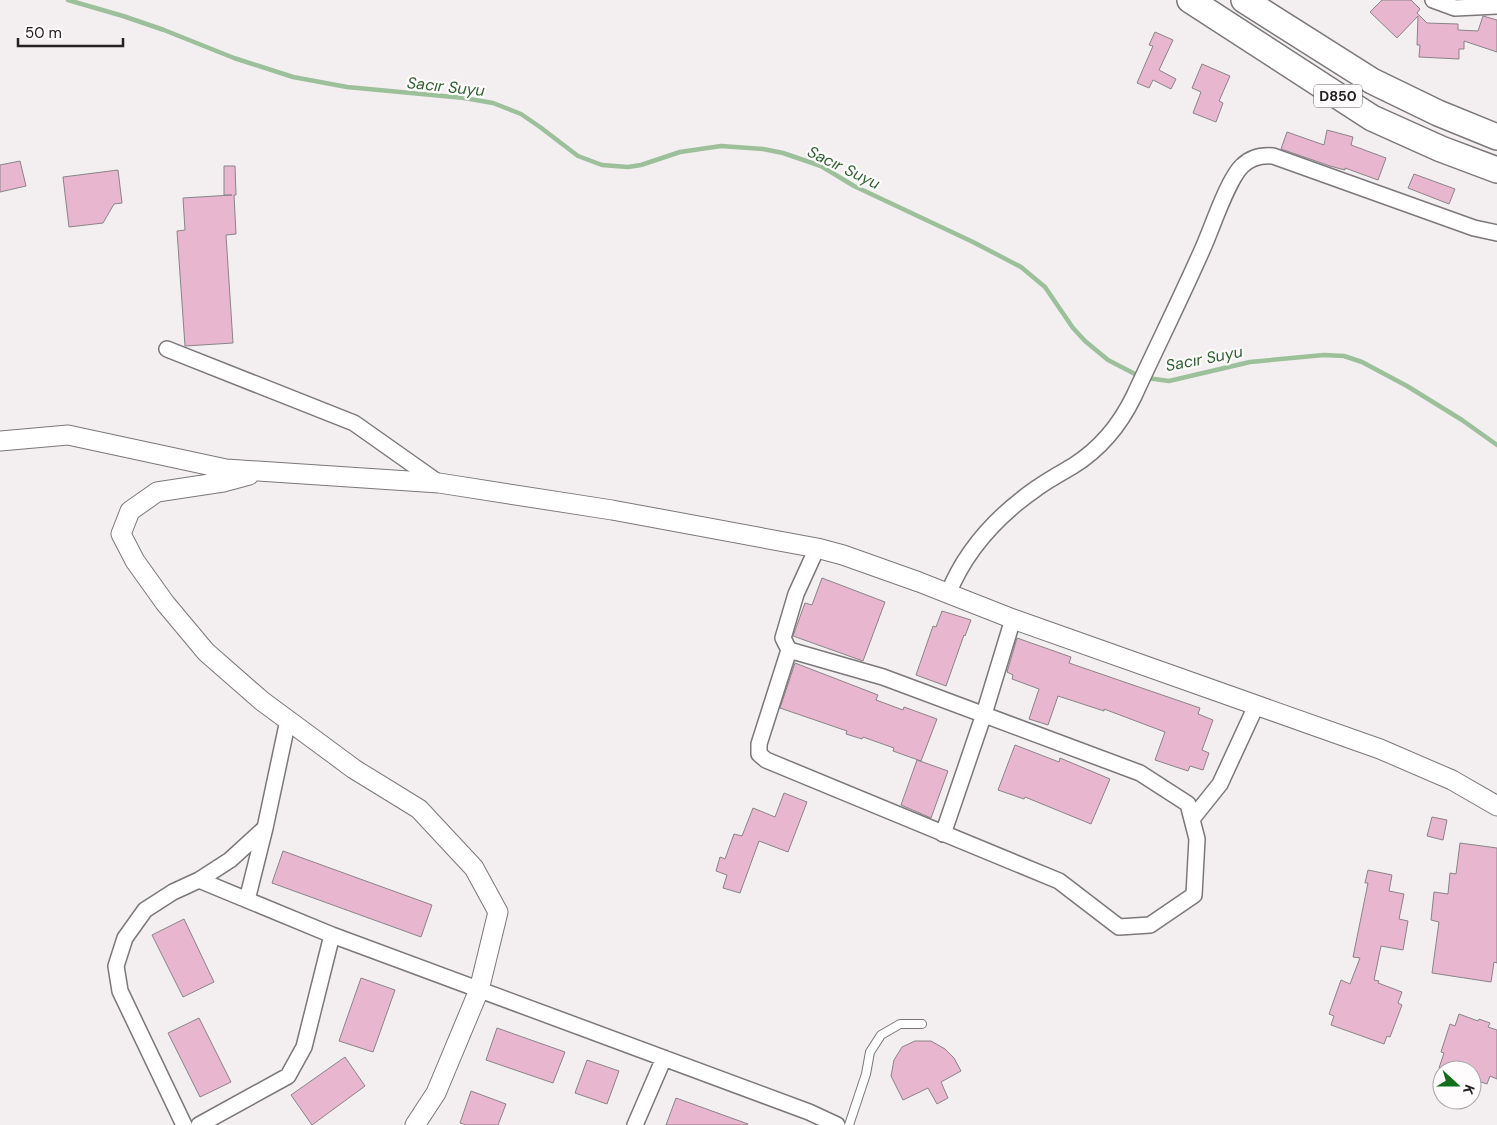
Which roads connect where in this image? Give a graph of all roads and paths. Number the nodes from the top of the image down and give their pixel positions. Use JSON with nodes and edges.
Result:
{"nodes":[{"id":1,"x":1190,"y":0,"type":"edge"},
{"id":2,"x":1244,"y":0,"type":"edge"},
{"id":3,"x":1433,"y":0,"type":"edge"},
{"id":4,"x":1497,"y":6,"type":"edge"},
{"id":5,"x":1497,"y":138,"type":"edge"},
{"id":6,"x":1497,"y":170,"type":"edge"},
{"id":7,"x":1497,"y":233,"type":"edge"},
{"id":8,"x":167,"y":349,"type":"dead end"},
{"id":9,"x":0,"y":441,"type":"edge"},
{"id":10,"x":264,"y":471,"type":"junction"},
{"id":11,"x":439,"y":483,"type":"junction"},
{"id":12,"x":817,"y":548,"type":"junction"},
{"id":13,"x":948,"y":594,"type":"junction"},
{"id":14,"x":1013,"y":618,"type":"junction"},
{"id":15,"x":789,"y":650,"type":"junction"},
{"id":16,"x":1256,"y":706,"type":"junction"},
{"id":17,"x":984,"y":714,"type":"junction"},
{"id":18,"x":288,"y":720,"type":"junction"},
{"id":19,"x":1497,"y":806,"type":"edge"},
{"id":20,"x":1192,"y":818,"type":"junction"},
{"id":21,"x":265,"y":828,"type":"junction"},
{"id":22,"x":943,"y":834,"type":"junction"},
{"id":23,"x":199,"y":880,"type":"junction"},
{"id":24,"x":247,"y":900,"type":"junction"},
{"id":25,"x":332,"y":935,"type":"junction"},
{"id":26,"x":479,"y":990,"type":"junction"},
{"id":27,"x":922,"y":1024,"type":"dead end"},
{"id":28,"x":664,"y":1058,"type":"junction"},
{"id":29,"x":184,"y":1125,"type":"edge"},
{"id":30,"x":199,"y":1125,"type":"edge"},
{"id":31,"x":415,"y":1125,"type":"edge"},
{"id":32,"x":635,"y":1125,"type":"edge"},
{"id":33,"x":837,"y":1125,"type":"edge"},
{"id":34,"x":849,"y":1125,"type":"edge"}],
"edges":[{"from":1,"to":6,"type":"highway","number":"D850"},
{"from":2,"to":5,"type":"highway","number":"D850"},
{"from":3,"to":4,"type":"street"},
{"from":7,"to":13,"type":"street"},
{"from":8,"to":11,"type":"street"},
{"from":9,"to":10,"type":"street"},
{"from":10,"to":11,"type":"street"},
{"from":10,"to":18,"type":"street"},
{"from":11,"to":12,"type":"street"},
{"from":12,"to":13,"type":"street"},
{"from":12,"to":15,"type":"street"},
{"from":13,"to":14,"type":"street"},
{"from":14,"to":16,"type":"street"},
{"from":14,"to":17,"type":"street"},
{"from":15,"to":17,"type":"street"},
{"from":15,"to":22,"type":"street"},
{"from":16,"to":19,"type":"street"},
{"from":16,"to":20,"type":"street"},
{"from":17,"to":20,"type":"street"},
{"from":17,"to":22,"type":"street"},
{"from":18,"to":21,"type":"street"},
{"from":18,"to":26,"type":"street"},
{"from":20,"to":22,"type":"street"},
{"from":21,"to":23,"type":"street"},
{"from":21,"to":24,"type":"street"},
{"from":23,"to":24,"type":"street"},
{"from":23,"to":29,"type":"street"},
{"from":24,"to":25,"type":"street"},
{"from":25,"to":26,"type":"street"},
{"from":25,"to":30,"type":"street"},
{"from":26,"to":28,"type":"street"},
{"from":26,"to":31,"type":"street"},
{"from":27,"to":34,"type":"lane"},
{"from":28,"to":32,"type":"street"},
{"from":28,"to":33,"type":"street"}]}
